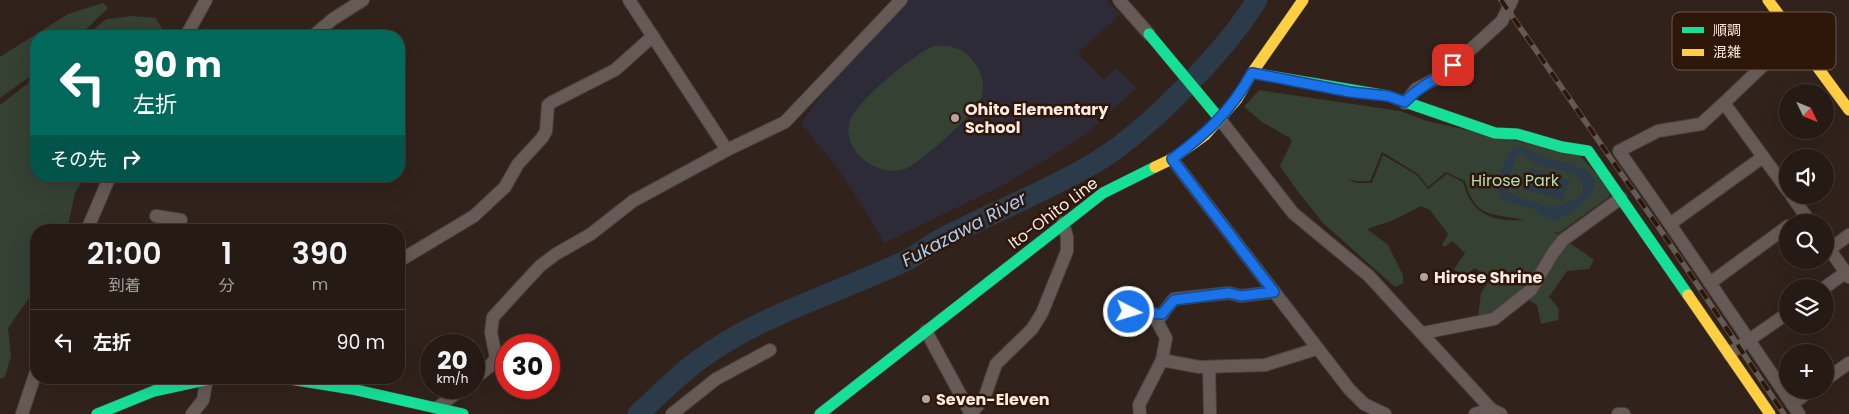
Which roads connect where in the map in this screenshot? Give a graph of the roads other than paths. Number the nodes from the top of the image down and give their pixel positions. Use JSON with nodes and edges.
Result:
{"nodes":[{"id":1,"x":206,"y":0,"type":"edge"},
{"id":2,"x":364,"y":0,"type":"edge"},
{"id":3,"x":629,"y":0,"type":"edge"},
{"id":4,"x":901,"y":0,"type":"edge"},
{"id":5,"x":1119,"y":0,"type":"edge"},
{"id":6,"x":1303,"y":0,"type":"edge"},
{"id":7,"x":1512,"y":0,"type":"edge"},
{"id":8,"x":1768,"y":0,"type":"edge"},
{"id":9,"x":1777,"y":12,"type":"edge"},
{"id":10,"x":189,"y":30,"type":"edge"},
{"id":11,"x":320,"y":30,"type":"edge"},
{"id":12,"x":1149,"y":34,"type":"joint"},
{"id":13,"x":653,"y":36,"type":"junction"},
{"id":14,"x":1758,"y":70,"type":"edge"},
{"id":15,"x":1819,"y":70,"type":"edge"},
{"id":16,"x":1252,"y":73,"type":"junction"},
{"id":17,"x":1405,"y":102,"type":"junction"},
{"id":18,"x":1724,"y":103,"type":"junction"},
{"id":19,"x":1849,"y":110,"type":"edge"},
{"id":20,"x":1220,"y":118,"type":"junction"},
{"id":21,"x":727,"y":150,"type":"junction"},
{"id":22,"x":1763,"y":157,"type":"junction"},
{"id":23,"x":1172,"y":159,"type":"junction"},
{"id":24,"x":1779,"y":179,"type":"edge"},
{"id":25,"x":107,"y":182,"type":"edge"},
{"id":26,"x":1621,"y":198,"type":"junction"},
{"id":27,"x":156,"y":216,"type":"dead end"},
{"id":28,"x":181,"y":220,"type":"dead end"},
{"id":29,"x":1063,"y":223,"type":"junction"},
{"id":30,"x":90,"y":224,"type":"edge"},
{"id":31,"x":1670,"y":224,"type":"junction"},
{"id":32,"x":1779,"y":233,"type":"edge"},
{"id":33,"x":1849,"y":235,"type":"edge"},
{"id":34,"x":1834,"y":242,"type":"edge"},
{"id":35,"x":1834,"y":256,"type":"edge"},
{"id":36,"x":405,"y":257,"type":"edge"},
{"id":37,"x":1847,"y":275,"type":"edge"},
{"id":38,"x":1834,"y":282,"type":"edge"},
{"id":39,"x":1710,"y":283,"type":"junction"},
{"id":40,"x":1274,"y":292,"type":"junction"},
{"id":41,"x":1129,"y":312,"type":"dead end"},
{"id":42,"x":1162,"y":314,"type":"junction"},
{"id":43,"x":1779,"y":319,"type":"edge"},
{"id":44,"x":926,"y":331,"type":"junction"},
{"id":45,"x":1423,"y":333,"type":"junction"},
{"id":46,"x":1749,"y":340,"type":"junction"},
{"id":47,"x":1316,"y":349,"type":"junction"},
{"id":48,"x":770,"y":350,"type":"dead end"},
{"id":49,"x":1729,"y":354,"type":"junction"},
{"id":50,"x":1162,"y":360,"type":"junction"},
{"id":51,"x":1849,"y":362,"type":"edge"},
{"id":52,"x":1209,"y":368,"type":"junction"},
{"id":53,"x":485,"y":370,"type":"edge"},
{"id":54,"x":1834,"y":373,"type":"edge"},
{"id":55,"x":32,"y":384,"type":"edge"},
{"id":56,"x":178,"y":384,"type":"edge"},
{"id":57,"x":209,"y":384,"type":"edge"},
{"id":58,"x":321,"y":384,"type":"edge"},
{"id":59,"x":446,"y":399,"type":"edge"},
{"id":60,"x":1804,"y":399,"type":"edge"},
{"id":61,"x":431,"y":409,"type":"edge"},
{"id":62,"x":1796,"y":409,"type":"edge"},
{"id":63,"x":1496,"y":411,"type":"edge"},
{"id":64,"x":22,"y":414,"type":"edge"},
{"id":65,"x":97,"y":414,"type":"edge"},
{"id":66,"x":192,"y":414,"type":"edge"},
{"id":67,"x":463,"y":414,"type":"edge"},
{"id":68,"x":672,"y":414,"type":"edge"},
{"id":69,"x":820,"y":414,"type":"edge"},
{"id":70,"x":971,"y":414,"type":"edge"},
{"id":71,"x":1140,"y":414,"type":"edge"},
{"id":72,"x":1210,"y":414,"type":"edge"},
{"id":73,"x":1385,"y":414,"type":"edge"},
{"id":74,"x":1476,"y":414,"type":"edge"},
{"id":75,"x":1618,"y":414,"type":"edge"},
{"id":76,"x":1624,"y":414,"type":"edge"},
{"id":77,"x":1770,"y":414,"type":"edge"}],
"edges":[{"from":1,"to":10,"type":"street"},
{"from":2,"to":11,"type":"street"},
{"from":3,"to":13,"type":"street"},
{"from":4,"to":21,"type":"street"},
{"from":5,"to":12,"type":"street"},
{"from":6,"to":16,"type":"main road","name":"Ito-Ohito Line"},
{"from":7,"to":17,"type":"street"},
{"from":8,"to":9,"type":"main road"},
{"from":12,"to":20,"type":"main road"},
{"from":13,"to":21,"type":"street"},
{"from":13,"to":36,"type":"street"},
{"from":14,"to":18,"type":"street"},
{"from":15,"to":19,"type":"main road"},
{"from":16,"to":17,"type":"main road"},
{"from":16,"to":20,"type":"main road","name":"Ito-Ohito Line"},
{"from":17,"to":26,"type":"main road"},
{"from":18,"to":22,"type":"street"},
{"from":18,"to":31,"type":"street"},
{"from":20,"to":23,"type":"main road","name":"Ito-Ohito Line"},
{"from":20,"to":45,"type":"street"},
{"from":21,"to":53,"type":"street"},
{"from":22,"to":24,"type":"street"},
{"from":22,"to":31,"type":"street"},
{"from":23,"to":29,"type":"main road","name":"Ito-Ohito Line"},
{"from":23,"to":40,"type":"street"},
{"from":25,"to":30,"type":"street"},
{"from":26,"to":45,"type":"street"},
{"from":26,"to":49,"type":"main road"},
{"from":27,"to":28,"type":"street"},
{"from":29,"to":44,"type":"main road","name":"Ito-Ohito Line"},
{"from":29,"to":70,"type":"street"},
{"from":31,"to":39,"type":"street"},
{"from":32,"to":39,"type":"street"},
{"from":33,"to":34,"type":"street"},
{"from":35,"to":37,"type":"street"},
{"from":37,"to":38,"type":"street"},
{"from":39,"to":46,"type":"street"},
{"from":40,"to":42,"type":"street"},
{"from":40,"to":47,"type":"street"},
{"from":41,"to":42,"type":"street"},
{"from":42,"to":50,"type":"street"},
{"from":43,"to":46,"type":"street"},
{"from":44,"to":69,"type":"main road","name":"Ito-Ohito Line"},
{"from":44,"to":70,"type":"street"},
{"from":45,"to":63,"type":"street"},
{"from":46,"to":49,"type":"street"},
{"from":46,"to":62,"type":"street"},
{"from":47,"to":52,"type":"street"},
{"from":47,"to":73,"type":"street"},
{"from":48,"to":68,"type":"street"},
{"from":49,"to":77,"type":"main road"},
{"from":50,"to":52,"type":"street"},
{"from":50,"to":71,"type":"street"},
{"from":51,"to":54,"type":"street"},
{"from":52,"to":72,"type":"street"},
{"from":55,"to":64,"type":"street"},
{"from":56,"to":65,"type":"main road"},
{"from":57,"to":66,"type":"street"},
{"from":58,"to":61,"type":"main road"},
{"from":59,"to":61,"type":"street"},
{"from":60,"to":62,"type":"street"},
{"from":61,"to":67,"type":"main road"},
{"from":63,"to":74,"type":"street"},
{"from":75,"to":76,"type":"street"}]}
